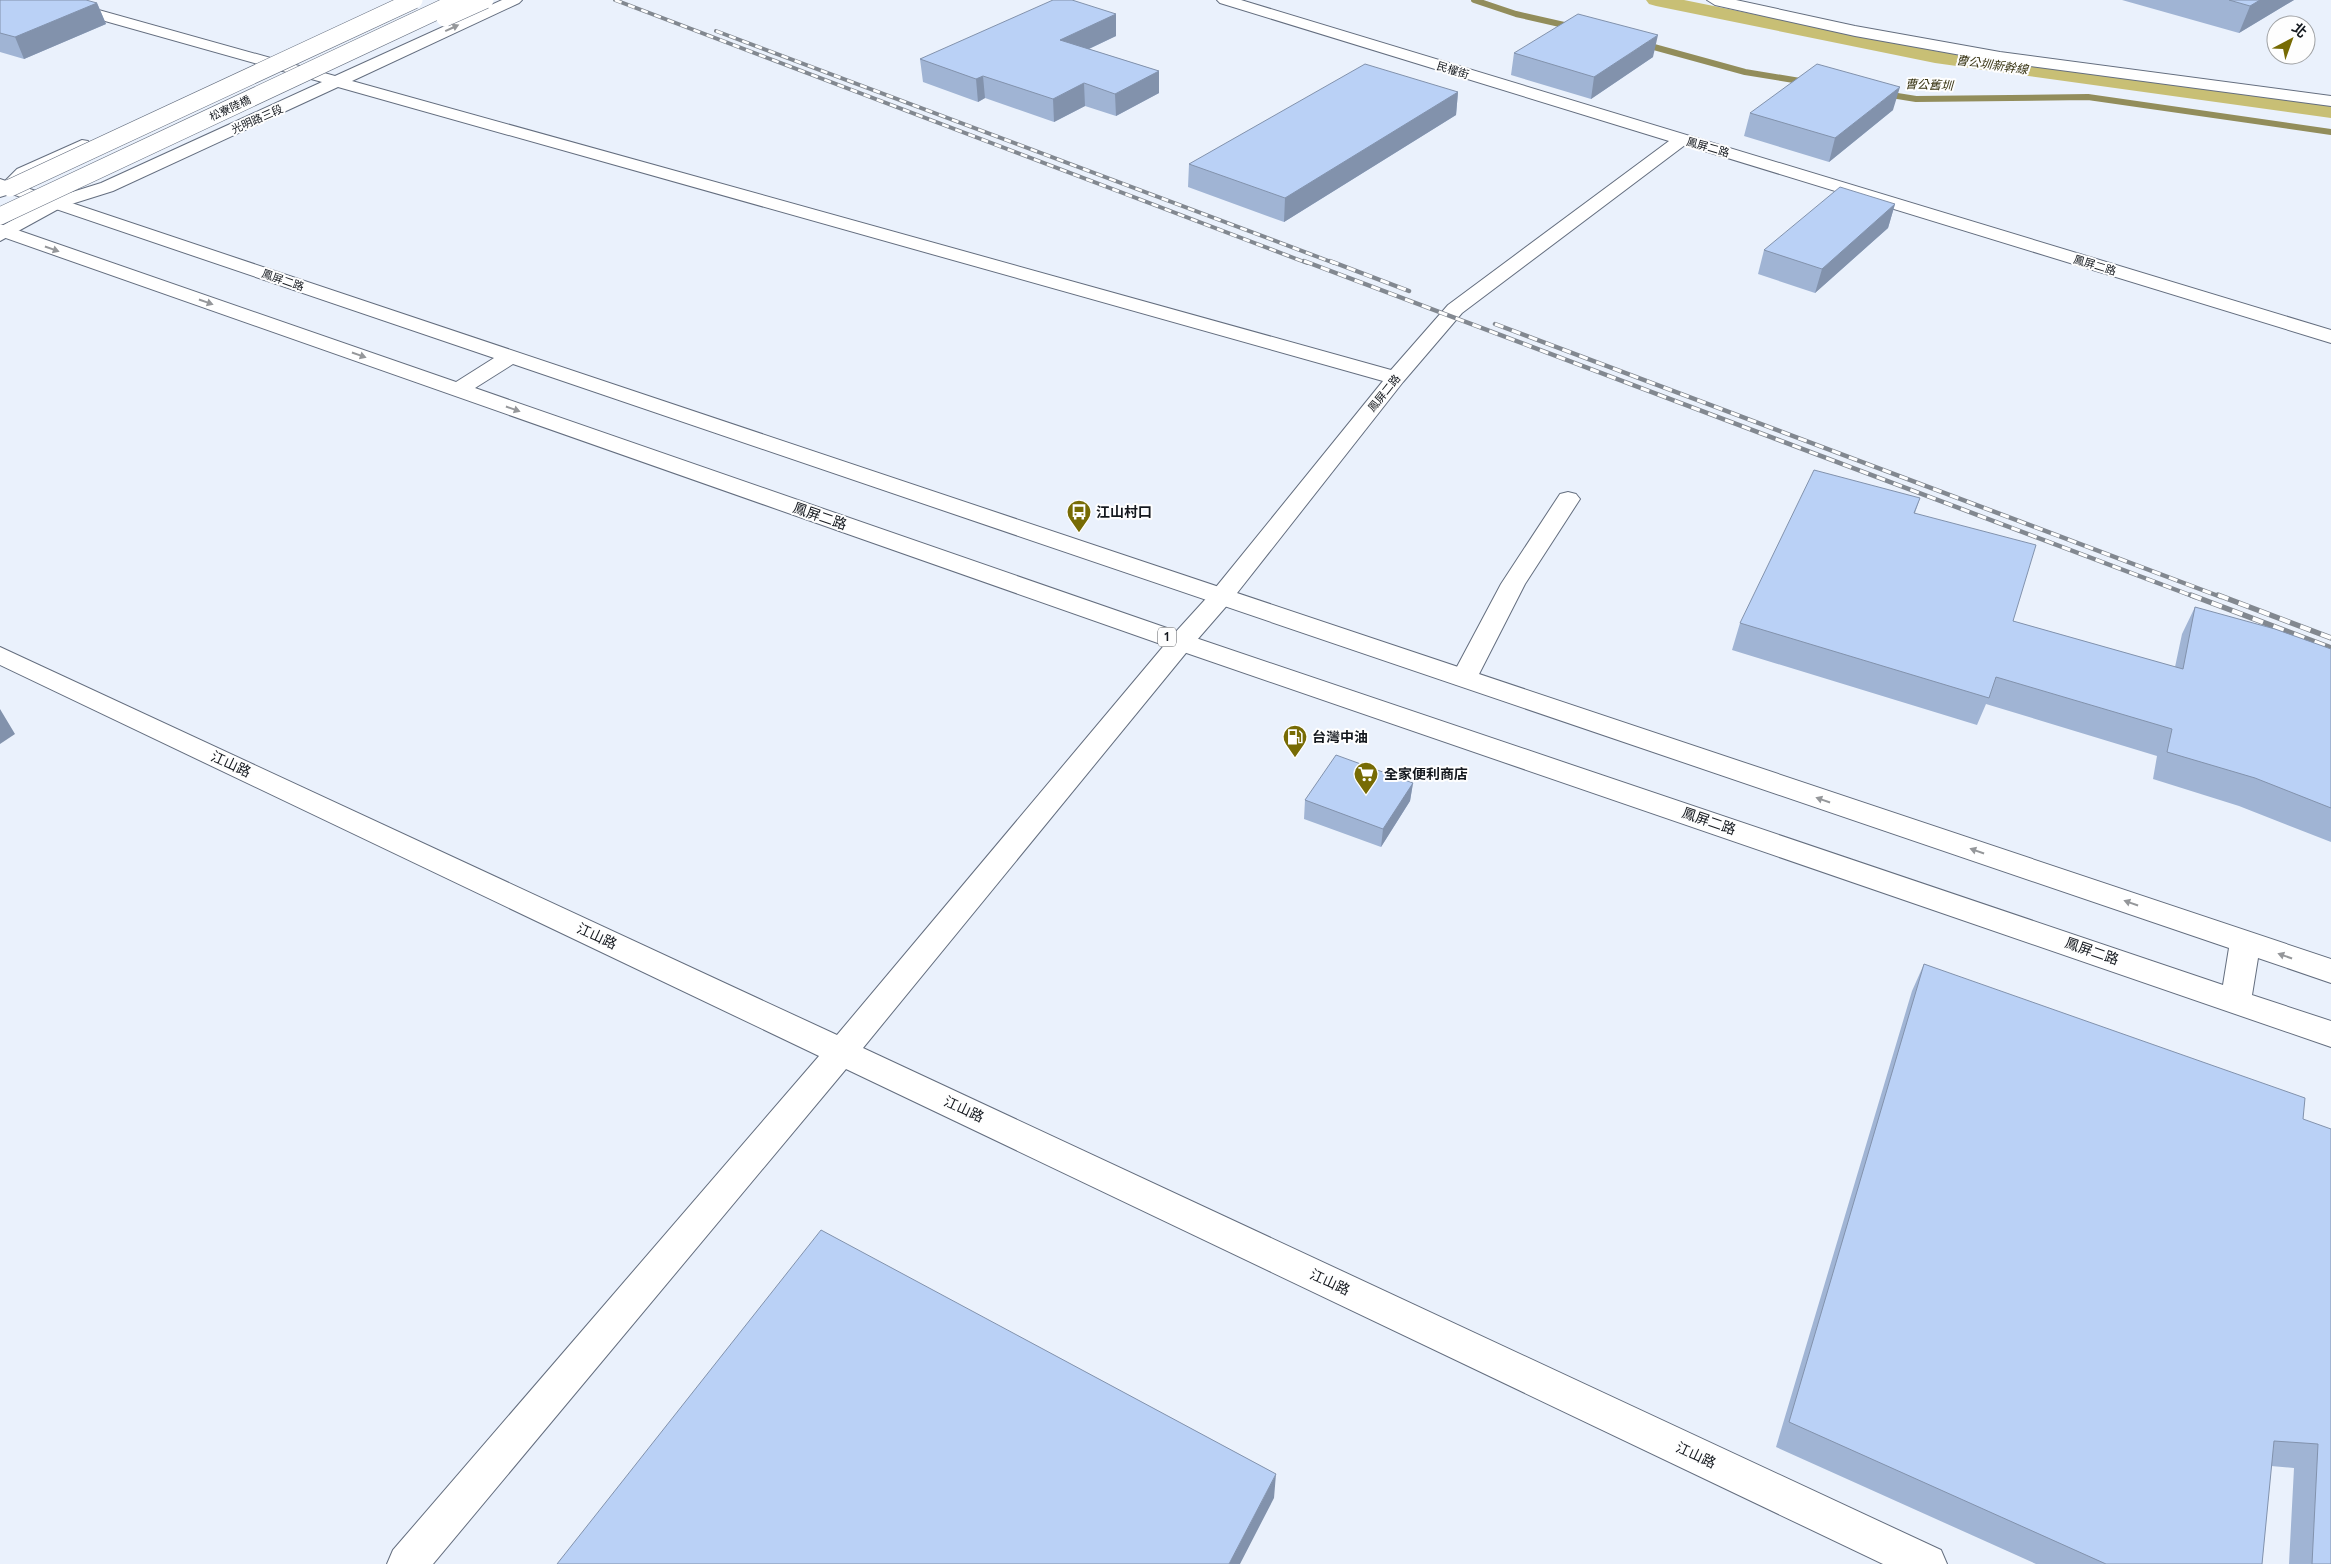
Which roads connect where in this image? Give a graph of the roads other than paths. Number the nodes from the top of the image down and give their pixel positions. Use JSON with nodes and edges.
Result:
{"nodes":[{"id":1,"x":46,"y":0,"type":"edge"},
{"id":2,"x":402,"y":0,"type":"edge"},
{"id":3,"x":414,"y":0,"type":"edge"},
{"id":4,"x":440,"y":0,"type":"edge"},
{"id":5,"x":460,"y":0,"type":"edge"},
{"id":6,"x":485,"y":0,"type":"edge"},
{"id":7,"x":514,"y":0,"type":"edge"},
{"id":8,"x":1225,"y":0,"type":"edge"},
{"id":9,"x":1715,"y":0,"type":"edge"},
{"id":10,"x":74,"y":3,"type":"edge"},
{"id":11,"x":267,"y":62,"type":"junction"},
{"id":12,"x":338,"y":82,"type":"junction"},
{"id":13,"x":2331,"y":101,"type":"edge"},
{"id":14,"x":1682,"y":139,"type":"junction"},
{"id":15,"x":3,"y":191,"type":"edge"},
{"id":16,"x":56,"y":203,"type":"junction"},
{"id":17,"x":2,"y":229,"type":"edge"},
{"id":18,"x":2331,"y":337,"type":"edge"},
{"id":19,"x":510,"y":357,"type":"junction"},
{"id":20,"x":1396,"y":378,"type":"junction"},
{"id":21,"x":458,"y":390,"type":"junction"},
{"id":22,"x":1568,"y":499,"type":"dead end"},
{"id":23,"x":1221,"y":597,"type":"junction"},
{"id":24,"x":1182,"y":642,"type":"junction"},
{"id":25,"x":0,"y":655,"type":"edge"},
{"id":26,"x":1464,"y":678,"type":"junction"},
{"id":27,"x":2245,"y":942,"type":"junction"},
{"id":28,"x":2331,"y":971,"type":"edge"},
{"id":29,"x":2236,"y":1000,"type":"junction"},
{"id":30,"x":2331,"y":1034,"type":"edge"},
{"id":31,"x":842,"y":1051,"type":"junction"},
{"id":32,"x":407,"y":1564,"type":"edge"},
{"id":33,"x":1927,"y":1564,"type":"edge"}],
"edges":[{"from":1,"to":10,"type":"street"},
{"from":2,"to":11,"type":"street"},
{"from":3,"to":15,"type":"street","name":"松寮陸橋","bridge":true},
{"from":4,"to":15,"type":"street","name":"松寮陸橋"},
{"from":5,"to":17,"type":"street","name":"松寮陸橋","bridge":true},
{"from":6,"to":16,"type":"street","name":"松寮陸橋","bridge":true},
{"from":12,"to":7,"type":"street","name":"光明路三段","one_way":true},
{"from":8,"to":14,"type":"street","name":"民權街"},
{"from":9,"to":13,"type":"street"},
{"from":10,"to":11,"type":"street"},
{"from":11,"to":12,"type":"street"},
{"from":11,"to":15,"type":"street"},
{"from":12,"to":16,"type":"street","name":"光明路三段"},
{"from":12,"to":20,"type":"street"},
{"from":14,"to":18,"type":"street","name":"鳳屏二路"},
{"from":14,"to":20,"type":"street","name":"鳳屏二路"},
{"from":15,"to":16,"type":"street","name":"鳳屏二路"},
{"from":16,"to":17,"type":"street","name":"光明路三段"},
{"from":16,"to":19,"type":"street","name":"鳳屏二路"},
{"from":17,"to":21,"type":"street","name":"鳳屏二路","number":"1","one_way":true},
{"from":19,"to":21,"type":"street"},
{"from":19,"to":23,"type":"street","name":"鳳屏二路"},
{"from":20,"to":23,"type":"street","name":"鳳屏二路"},
{"from":21,"to":24,"type":"street","name":"鳳屏二路","number":"1","one_way":true},
{"from":22,"to":26,"type":"street"},
{"from":23,"to":24,"type":"street","name":"鳳屏二路"},
{"from":23,"to":26,"type":"street","name":"鳳屏二路"},
{"from":24,"to":29,"type":"street","name":"鳳屏二路","number":"1"},
{"from":24,"to":31,"type":"street"},
{"from":25,"to":31,"type":"street","name":"江山路"},
{"from":27,"to":26,"type":"street","name":"鳳屏二路","one_way":true},
{"from":28,"to":27,"type":"street","name":"鳳屏二路","one_way":true},
{"from":27,"to":29,"type":"street"},
{"from":29,"to":30,"type":"street","name":"鳳屏二路","number":"1"},
{"from":31,"to":32,"type":"street"},
{"from":31,"to":33,"type":"street","name":"江山路"}]}
